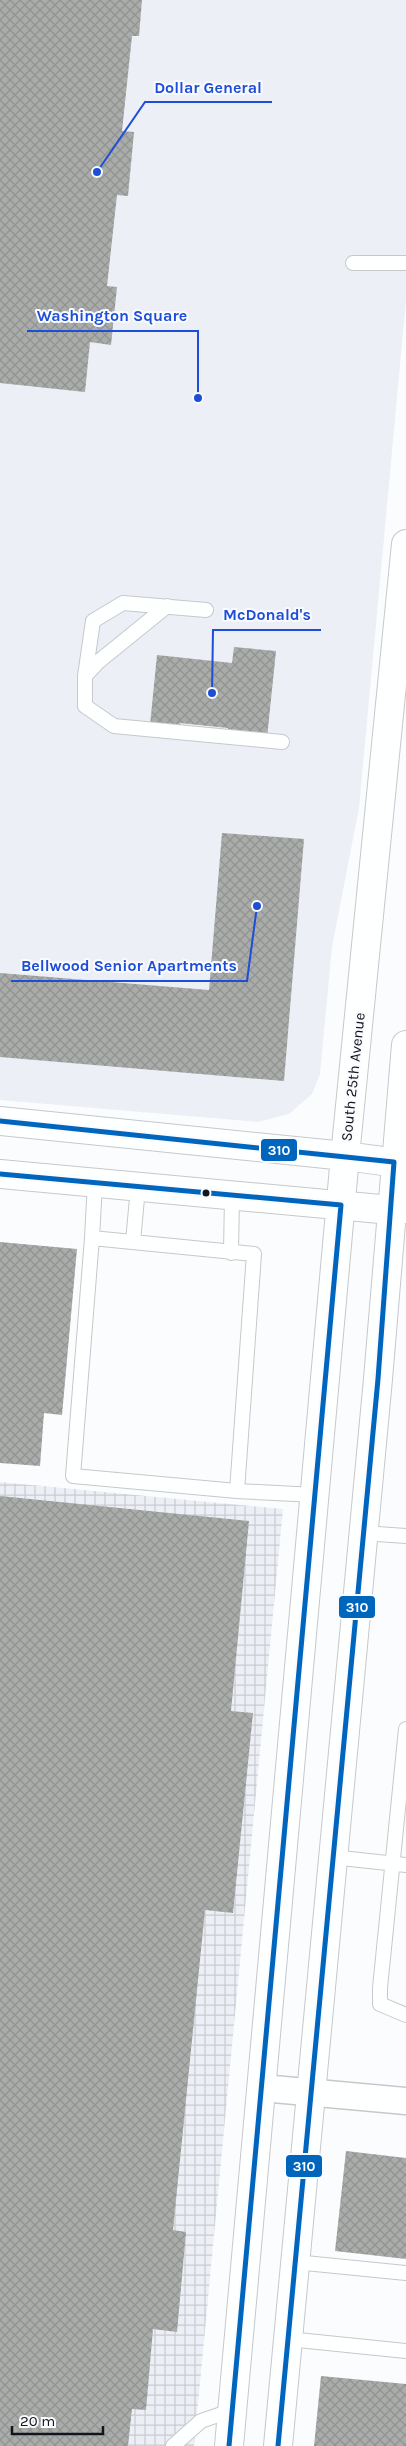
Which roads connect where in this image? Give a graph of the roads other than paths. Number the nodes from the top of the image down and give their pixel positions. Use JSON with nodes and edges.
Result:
{"nodes":[{"id":1,"x":353,"y":263,"type":"dead end"},
{"id":2,"x":406,"y":263,"type":"edge"},
{"id":3,"x":406,"y":544,"type":"edge"},
{"id":4,"x":167,"y":606,"type":"junction"},
{"id":5,"x":206,"y":610,"type":"dead end"},
{"id":6,"x":85,"y":676,"type":"junction"},
{"id":7,"x":282,"y":742,"type":"dead end"},
{"id":8,"x":406,"y":1045,"type":"edge"},
{"id":9,"x":0,"y":1121,"type":"edge"},
{"id":10,"x":345,"y":1156,"type":"junction"},
{"id":11,"x":400,"y":1163,"type":"edge"},
{"id":12,"x":0,"y":1174,"type":"edge"},
{"id":13,"x":95,"y":1183,"type":"junction"},
{"id":14,"x":138,"y":1187,"type":"junction"},
{"id":15,"x":232,"y":1195,"type":"junction"},
{"id":16,"x":341,"y":1205,"type":"junction"},
{"id":17,"x":398,"y":1209,"type":"edge"},
{"id":18,"x":92,"y":1238,"type":"junction"},
{"id":19,"x":133,"y":1242,"type":"junction"},
{"id":20,"x":232,"y":1252,"type":"junction"},
{"id":21,"x":237,"y":1491,"type":"junction"},
{"id":22,"x":315,"y":1495,"type":"junction"},
{"id":23,"x":363,"y":1533,"type":"junction"},
{"id":24,"x":406,"y":1536,"type":"edge"},
{"id":25,"x":406,"y":1729,"type":"edge"},
{"id":26,"x":332,"y":1857,"type":"junction"},
{"id":27,"x":400,"y":1864,"type":"edge"},
{"id":28,"x":406,"y":2015,"type":"edge"},
{"id":29,"x":262,"y":2088,"type":"junction"},
{"id":30,"x":310,"y":2092,"type":"junction"},
{"id":31,"x":406,"y":2101,"type":"edge"},
{"id":32,"x":295,"y":2262,"type":"junction"},
{"id":33,"x":406,"y":2273,"type":"edge"},
{"id":34,"x":288,"y":2339,"type":"junction"},
{"id":35,"x":406,"y":2351,"type":"edge"},
{"id":36,"x":232,"y":2410,"type":"junction"},
{"id":37,"x":173,"y":2446,"type":"edge"},
{"id":38,"x":229,"y":2446,"type":"edge"},
{"id":39,"x":278,"y":2446,"type":"edge"}],
"edges":[{"from":1,"to":2,"type":"lane"},
{"from":3,"to":10,"type":"main road","name":"South 25th Avenue"},
{"from":4,"to":5,"type":"lane"},
{"from":4,"to":6,"type":"lane"},
{"from":4,"to":6,"type":"lane"},
{"from":6,"to":7,"type":"lane"},
{"from":8,"to":11,"type":"main road"},
{"from":9,"to":10,"type":"main road"},
{"from":10,"to":11,"type":"main road"},
{"from":10,"to":16,"type":"main road","name":"South 25th Avenue"},
{"from":11,"to":17,"type":"main road"},
{"from":12,"to":13,"type":"main road"},
{"from":13,"to":14,"type":"main road"},
{"from":13,"to":18,"type":"lane"},
{"from":14,"to":15,"type":"main road"},
{"from":14,"to":19,"type":"lane"},
{"from":15,"to":16,"type":"main road"},
{"from":15,"to":20,"type":"lane"},
{"from":16,"to":17,"type":"main road"},
{"from":16,"to":22,"type":"main road","name":"South 25th Avenue"},
{"from":17,"to":23,"type":"main road"},
{"from":18,"to":19,"type":"lane"},
{"from":18,"to":21,"type":"lane"},
{"from":19,"to":20,"type":"lane"},
{"from":20,"to":21,"type":"lane"},
{"from":21,"to":22,"type":"lane"},
{"from":22,"to":29,"type":"main road","name":"South 25th Avenue"},
{"from":23,"to":24,"type":"lane"},
{"from":23,"to":26,"type":"main road"},
{"from":25,"to":27,"type":"lane"},
{"from":26,"to":27,"type":"lane"},
{"from":26,"to":30,"type":"main road"},
{"from":27,"to":28,"type":"lane"},
{"from":29,"to":30,"type":"street"},
{"from":29,"to":36,"type":"main road","name":"South 25th Avenue"},
{"from":30,"to":31,"type":"street"},
{"from":30,"to":32,"type":"main road"},
{"from":32,"to":33,"type":"lane"},
{"from":32,"to":34,"type":"main road"},
{"from":34,"to":35,"type":"lane"},
{"from":34,"to":39,"type":"main road"},
{"from":36,"to":37,"type":"lane"},
{"from":36,"to":38,"type":"main road","name":"South 25th Avenue"}]}
